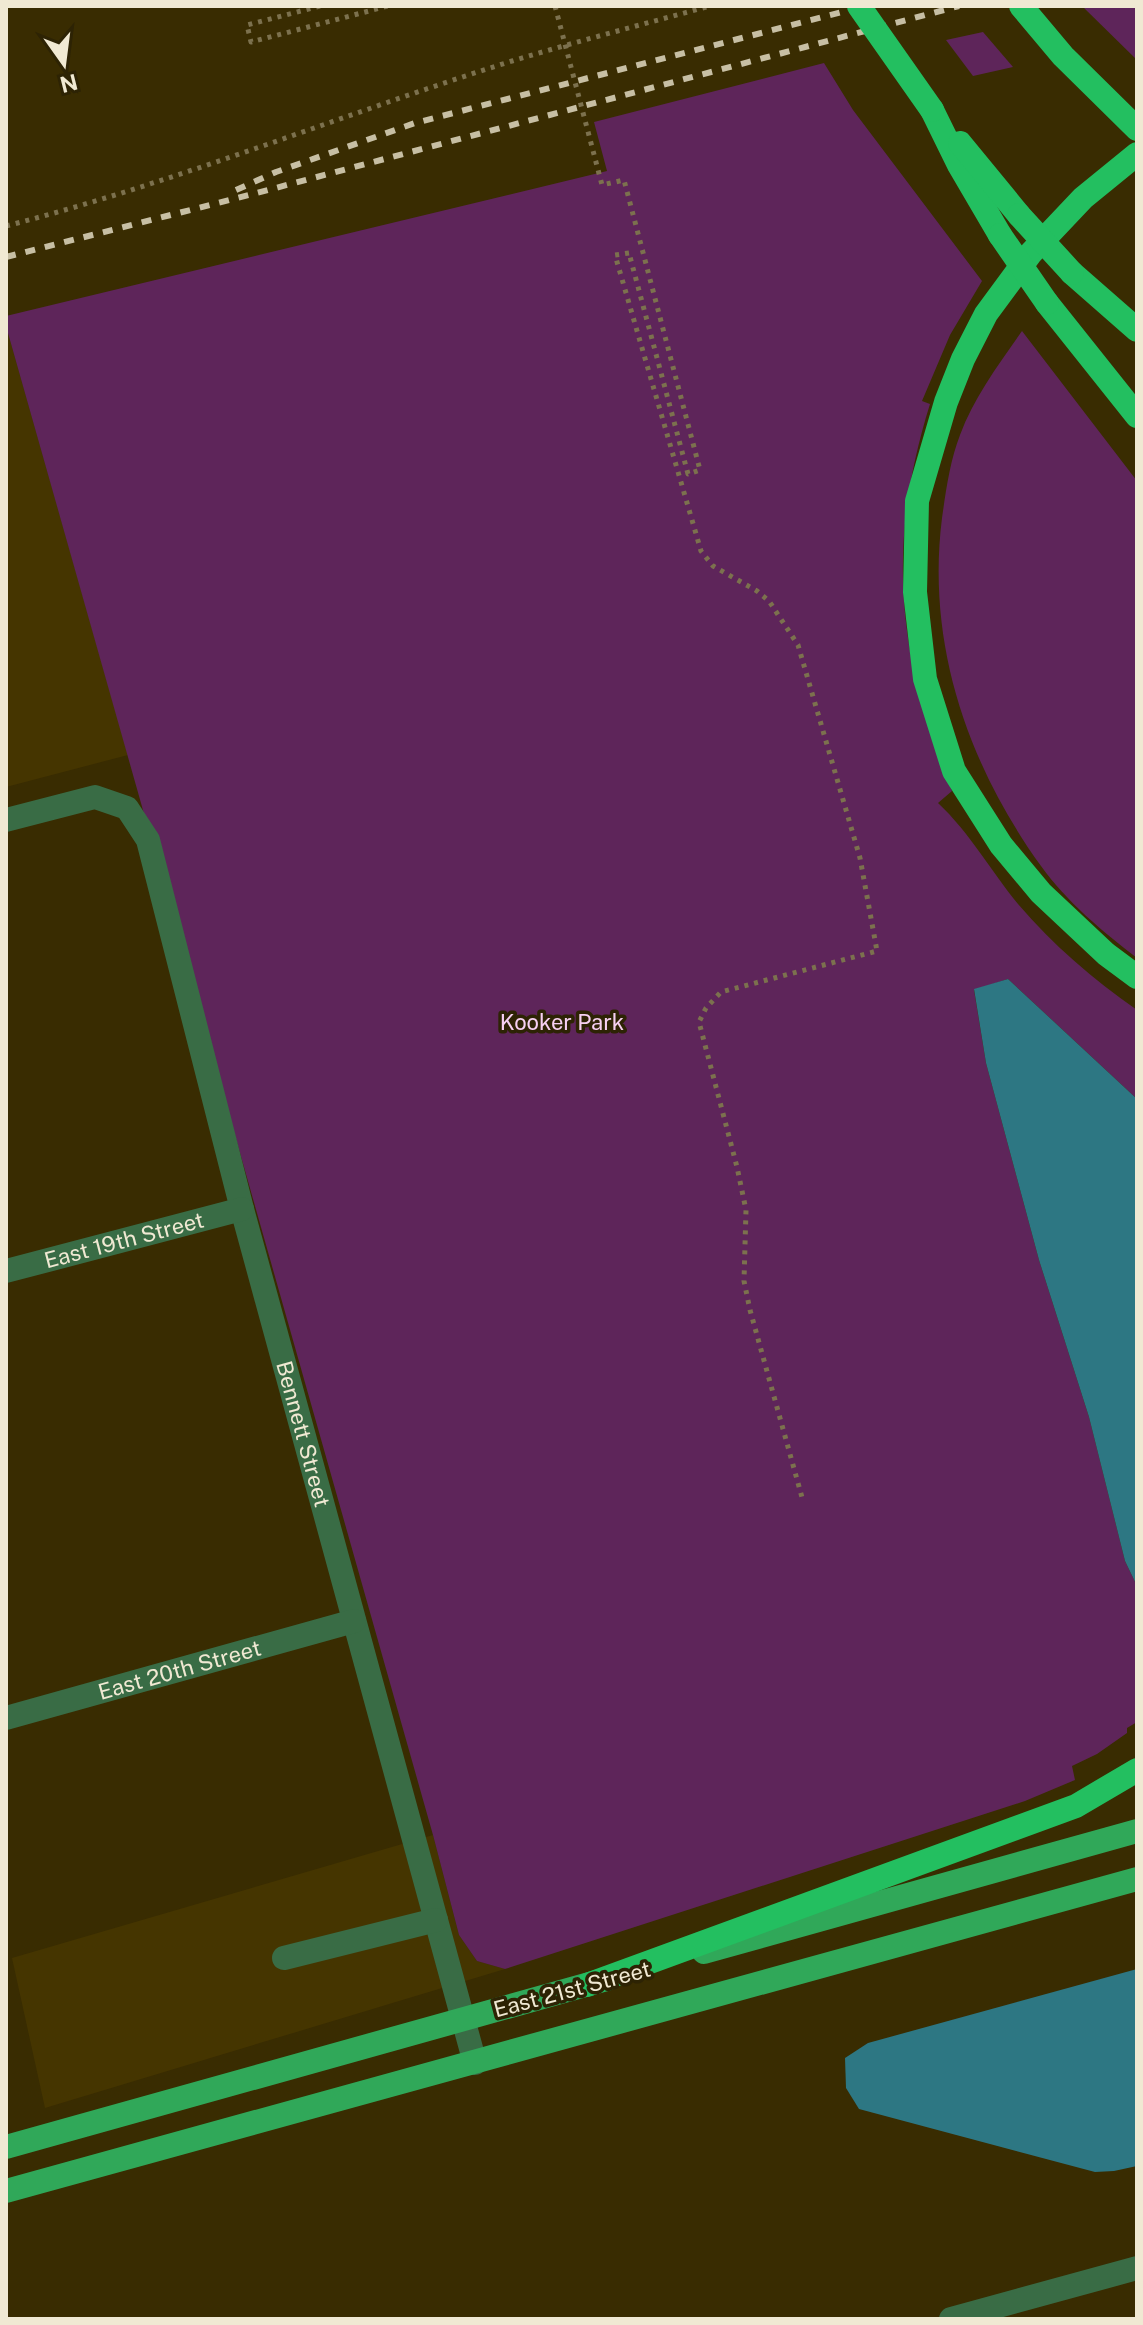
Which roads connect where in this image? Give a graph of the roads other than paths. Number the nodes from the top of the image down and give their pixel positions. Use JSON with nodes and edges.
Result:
{"nodes":[{"id":1,"x":859,"y":6,"type":"edge"},
{"id":2,"x":1021,"y":6,"type":"edge"},
{"id":3,"x":932,"y":110,"type":"junction"},
{"id":4,"x":1136,"y":128,"type":"edge"},
{"id":5,"x":1137,"y":154,"type":"edge"},
{"id":6,"x":1137,"y":330,"type":"edge"},
{"id":7,"x":1137,"y":416,"type":"edge"},
{"id":8,"x":6,"y":820,"type":"edge"},
{"id":9,"x":1137,"y":977,"type":"edge"},
{"id":10,"x":242,"y":1209,"type":"junction"},
{"id":11,"x":6,"y":1271,"type":"edge"},
{"id":12,"x":354,"y":1621,"type":"junction"},
{"id":13,"x":6,"y":1718,"type":"edge"},
{"id":14,"x":1137,"y":1770,"type":"edge"},
{"id":15,"x":1137,"y":1831,"type":"edge"},
{"id":16,"x":1137,"y":1879,"type":"edge"},
{"id":17,"x":436,"y":1920,"type":"junction"},
{"id":18,"x":284,"y":1958,"type":"dead end"},
{"id":19,"x":587,"y":1985,"type":"junction"},
{"id":20,"x":463,"y":2019,"type":"junction"},
{"id":21,"x":475,"y":2063,"type":"junction"},
{"id":22,"x":6,"y":2147,"type":"edge"},
{"id":23,"x":6,"y":2191,"type":"edge"},
{"id":24,"x":1137,"y":2268,"type":"edge"},
{"id":25,"x":951,"y":2319,"type":"edge"}],
"edges":[{"from":1,"to":3,"type":"highway","bridge":true},
{"from":2,"to":4,"type":"highway"},
{"from":3,"to":6,"type":"highway","bridge":true},
{"from":3,"to":7,"type":"highway","bridge":true},
{"from":5,"to":9,"type":"highway"},
{"from":8,"to":10,"type":"street","name":"Bennett Street"},
{"from":10,"to":11,"type":"street","name":"East 19th Street"},
{"from":10,"to":12,"type":"street","name":"Bennett Street"},
{"from":12,"to":13,"type":"street","name":"East 20th Street"},
{"from":12,"to":17,"type":"street","name":"Bennett Street"},
{"from":14,"to":19,"type":"highway"},
{"from":15,"to":19,"type":"main road","name":"East 21st Street"},
{"from":16,"to":21,"type":"main road","name":"East 21st Street"},
{"from":17,"to":18,"type":"street"},
{"from":17,"to":20,"type":"street","name":"Bennett Street"},
{"from":19,"to":20,"type":"main road","name":"East 21st Street"},
{"from":20,"to":21,"type":"street","name":"Bennett Street"},
{"from":20,"to":22,"type":"main road","name":"East 21st Street"},
{"from":21,"to":23,"type":"main road","name":"East 21st Street"},
{"from":24,"to":25,"type":"street"}]}
